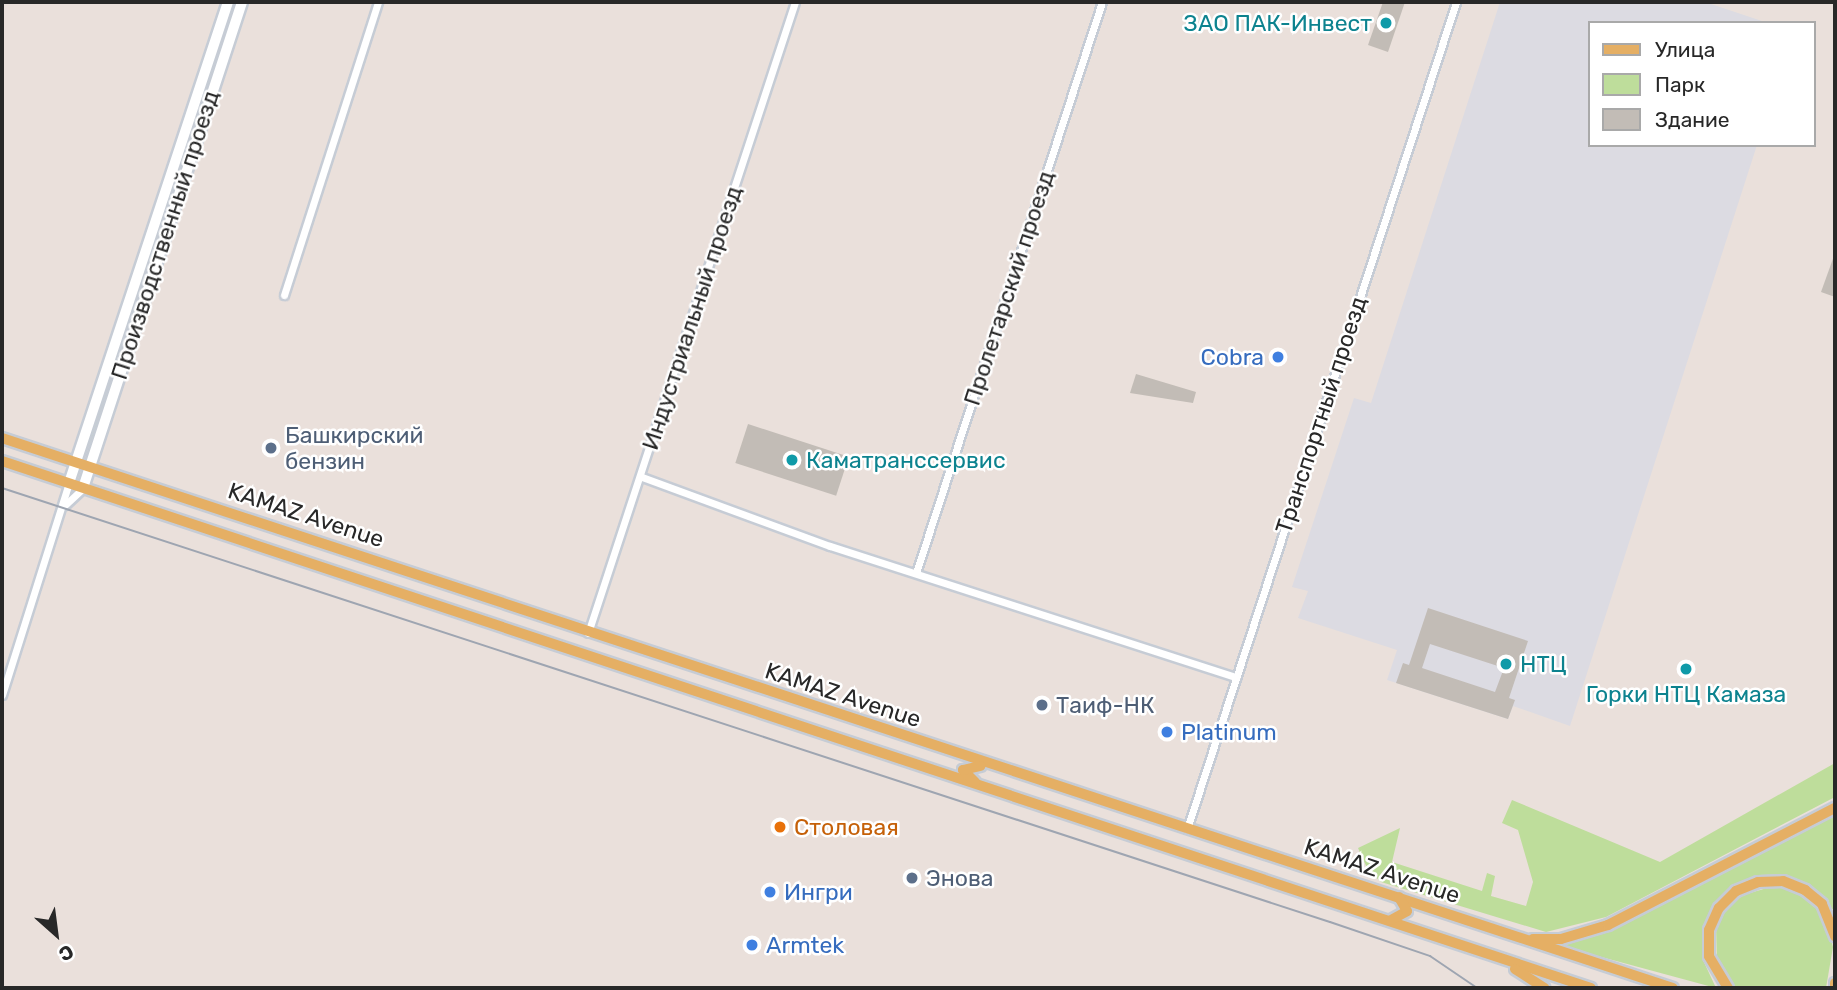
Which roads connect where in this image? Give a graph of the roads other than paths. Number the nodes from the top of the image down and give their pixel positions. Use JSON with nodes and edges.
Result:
{"nodes":[{"id":1,"x":228,"y":2,"type":"edge"},
{"id":2,"x":242,"y":2,"type":"edge"},
{"id":3,"x":378,"y":2,"type":"edge"},
{"id":4,"x":795,"y":2,"type":"edge"},
{"id":5,"x":1102,"y":2,"type":"edge"},
{"id":6,"x":1456,"y":2,"type":"edge"},
{"id":7,"x":192,"y":111,"type":"junction"},
{"id":8,"x":204,"y":115,"type":"junction"},
{"id":9,"x":284,"y":295,"type":"dead end"},
{"id":10,"x":2,"y":439,"type":"edge"},
{"id":11,"x":2,"y":461,"type":"edge"},
{"id":12,"x":76,"y":463,"type":"junction"},
{"id":13,"x":89,"y":468,"type":"junction"},
{"id":14,"x":642,"y":477,"type":"junction"},
{"id":15,"x":69,"y":483,"type":"junction"},
{"id":16,"x":83,"y":488,"type":"junction"},
{"id":17,"x":64,"y":505,"type":"junction"},
{"id":18,"x":411,"y":572,"type":"junction"},
{"id":19,"x":916,"y":573,"type":"junction"},
{"id":20,"x":460,"y":588,"type":"junction"},
{"id":21,"x":402,"y":591,"type":"junction"},
{"id":22,"x":445,"y":606,"type":"junction"},
{"id":23,"x":588,"y":634,"type":"junction"},
{"id":24,"x":1236,"y":677,"type":"junction"},
{"id":25,"x":2,"y":695,"type":"edge"},
{"id":26,"x":994,"y":767,"type":"junction"},
{"id":27,"x":985,"y":789,"type":"junction"},
{"id":28,"x":1835,"y":808,"type":"edge"},
{"id":29,"x":1187,"y":829,"type":"junction"},
{"id":30,"x":1398,"y":897,"type":"junction"},
{"id":31,"x":1391,"y":920,"type":"junction"},
{"id":32,"x":1504,"y":933,"type":"junction"},
{"id":33,"x":1835,"y":937,"type":"edge"},
{"id":34,"x":1488,"y":954,"type":"junction"},
{"id":35,"x":1544,"y":988,"type":"edge"},
{"id":36,"x":1591,"y":988,"type":"edge"},
{"id":37,"x":1673,"y":988,"type":"edge"},
{"id":38,"x":1728,"y":988,"type":"edge"}],
"edges":[{"from":1,"to":7,"type":"street","name":"Производственный проезд"},
{"from":2,"to":8,"type":"street","name":"Производственный проезд"},
{"from":3,"to":9,"type":"street"},
{"from":4,"to":14,"type":"street","name":"Индустриальный проезд"},
{"from":5,"to":19,"type":"street","name":"Пролетарский проезд"},
{"from":6,"to":24,"type":"street","name":"Транспортный проезд"},
{"from":7,"to":8,"type":"street"},
{"from":7,"to":12,"type":"street","name":"Производственный проезд"},
{"from":8,"to":13,"type":"street","name":"Производственный проезд"},
{"from":10,"to":12,"type":"main road","name":"KAMAZ Avenue"},
{"from":11,"to":15,"type":"main road","name":"KAMAZ Avenue"},
{"from":12,"to":13,"type":"main road","name":"KAMAZ Avenue"},
{"from":12,"to":15,"type":"street","name":"Производственный проезд"},
{"from":13,"to":16,"type":"street","name":"Производственный проезд"},
{"from":13,"to":18,"type":"main road","name":"KAMAZ Avenue"},
{"from":14,"to":19,"type":"street"},
{"from":14,"to":23,"type":"street","name":"Индустриальный проезд"},
{"from":15,"to":16,"type":"main road","name":"KAMAZ Avenue"},
{"from":15,"to":17,"type":"street"},
{"from":16,"to":17,"type":"street"},
{"from":16,"to":21,"type":"main road","name":"KAMAZ Avenue"},
{"from":17,"to":25,"type":"street"},
{"from":18,"to":20,"type":"main road","name":"KAMAZ Avenue"},
{"from":18,"to":21,"type":"main road"},
{"from":19,"to":24,"type":"street"},
{"from":20,"to":22,"type":"main road"},
{"from":20,"to":23,"type":"main road","name":"KAMAZ Avenue"},
{"from":21,"to":22,"type":"main road","name":"KAMAZ Avenue"},
{"from":22,"to":27,"type":"main road","name":"KAMAZ Avenue"},
{"from":23,"to":26,"type":"main road","name":"KAMAZ Avenue"},
{"from":24,"to":29,"type":"street","name":"Транспортный проезд"},
{"from":26,"to":27,"type":"main road"},
{"from":26,"to":29,"type":"main road","name":"KAMAZ Avenue"},
{"from":27,"to":31,"type":"main road","name":"KAMAZ Avenue"},
{"from":28,"to":32,"type":"main road"},
{"from":29,"to":30,"type":"main road","name":"KAMAZ Avenue"},
{"from":30,"to":31,"type":"main road"},
{"from":30,"to":32,"type":"main road","name":"KAMAZ Avenue"},
{"from":31,"to":34,"type":"main road","name":"KAMAZ Avenue"},
{"from":32,"to":37,"type":"main road","name":"KAMAZ Avenue"},
{"from":33,"to":38,"type":"main road"},
{"from":34,"to":35,"type":"main road"},
{"from":34,"to":36,"type":"main road","name":"KAMAZ Avenue"}]}
